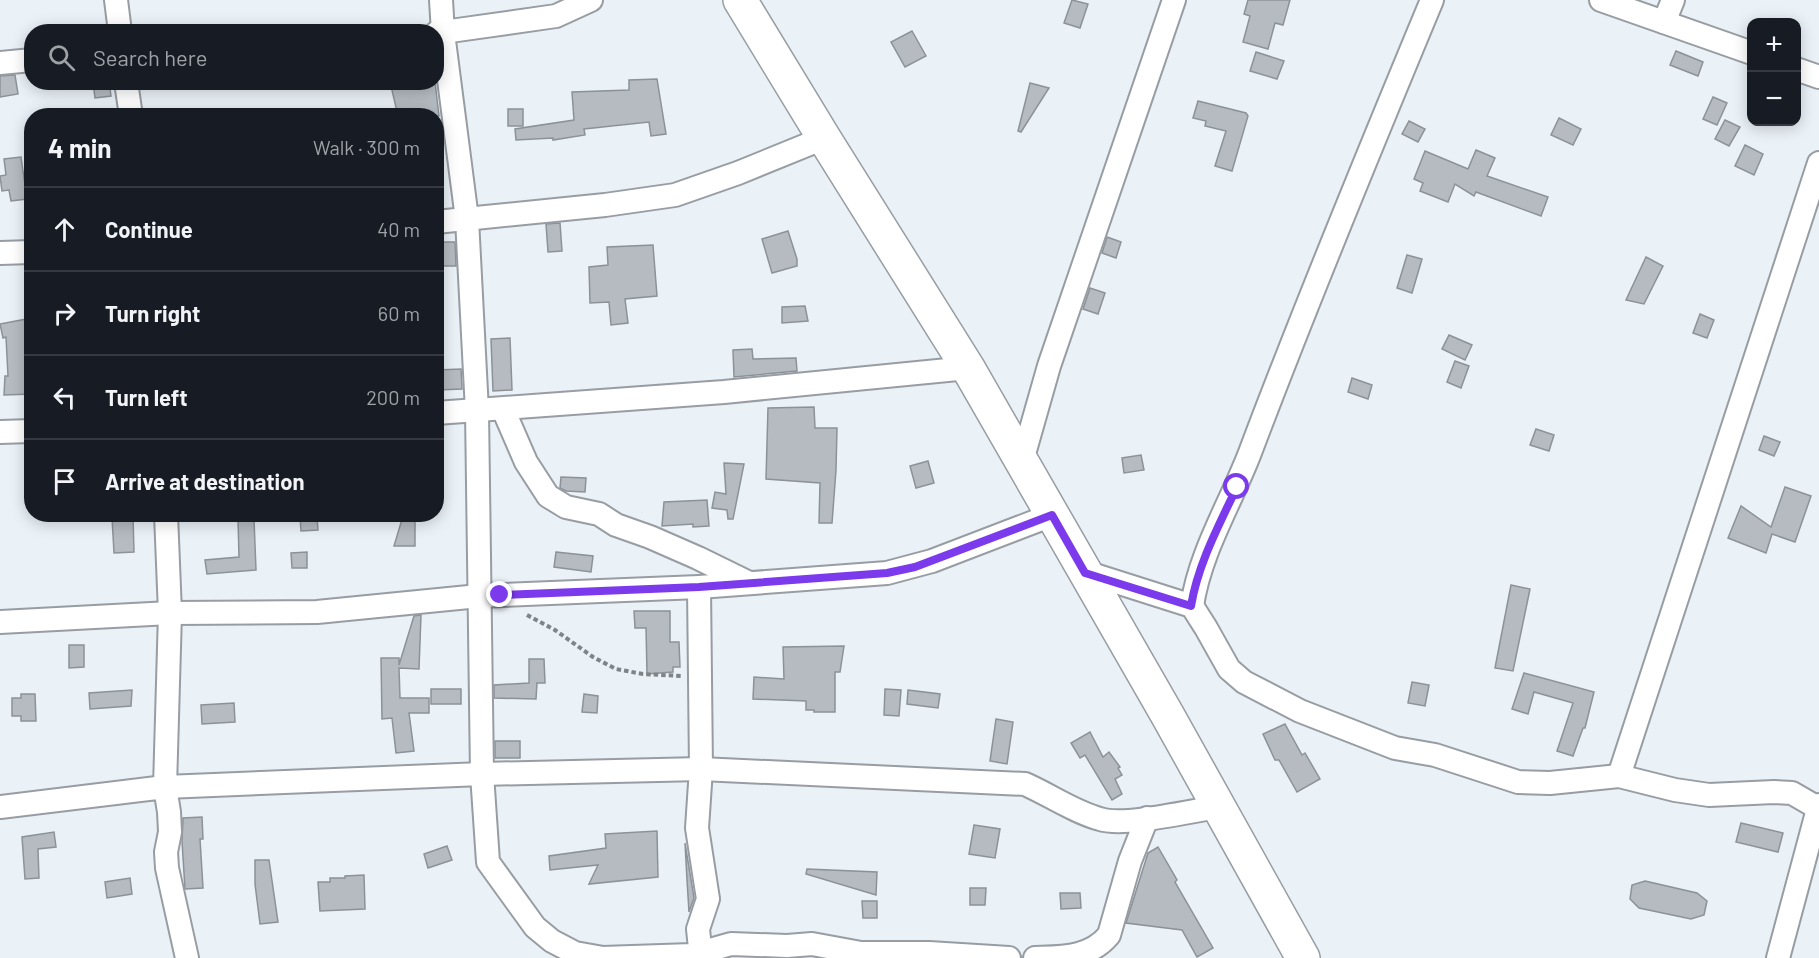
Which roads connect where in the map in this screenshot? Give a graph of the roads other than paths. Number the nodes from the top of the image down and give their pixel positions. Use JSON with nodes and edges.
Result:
{"nodes":[{"id":1,"x":116,"y":0,"type":"edge"},
{"id":2,"x":441,"y":0,"type":"edge"},
{"id":3,"x":591,"y":0,"type":"edge"},
{"id":4,"x":741,"y":0,"type":"edge"},
{"id":5,"x":1173,"y":0,"type":"edge"},
{"id":6,"x":1432,"y":0,"type":"edge"},
{"id":7,"x":1601,"y":0,"type":"edge"},
{"id":8,"x":1673,"y":0,"type":"edge"},
{"id":9,"x":1664,"y":22,"type":"junction"},
{"id":10,"x":119,"y":24,"type":"edge"},
{"id":11,"x":440,"y":24,"type":"edge"},
{"id":12,"x":444,"y":32,"type":"edge"},
{"id":13,"x":1747,"y":51,"type":"edge"},
{"id":14,"x":444,"y":60,"type":"edge"},
{"id":15,"x":24,"y":61,"type":"edge"},
{"id":16,"x":0,"y":63,"type":"edge"},
{"id":17,"x":1801,"y":70,"type":"edge"},
{"id":18,"x":1819,"y":77,"type":"edge"},
{"id":19,"x":127,"y":90,"type":"edge"},
{"id":20,"x":130,"y":108,"type":"edge"},
{"id":21,"x":824,"y":138,"type":"junction"},
{"id":22,"x":1819,"y":163,"type":"edge"},
{"id":23,"x":468,"y":219,"type":"junction"},
{"id":24,"x":444,"y":221,"type":"edge"},
{"id":25,"x":24,"y":252,"type":"edge"},
{"id":26,"x":0,"y":253,"type":"edge"},
{"id":27,"x":968,"y":368,"type":"junction"},
{"id":28,"x":503,"y":409,"type":"junction"},
{"id":29,"x":477,"y":411,"type":"junction"},
{"id":30,"x":444,"y":413,"type":"edge"},
{"id":31,"x":24,"y":431,"type":"edge"},
{"id":32,"x":0,"y":432,"type":"edge"},
{"id":33,"x":1022,"y":461,"type":"junction"},
{"id":34,"x":1052,"y":515,"type":"junction"},
{"id":35,"x":166,"y":522,"type":"edge"},
{"id":36,"x":1085,"y":573,"type":"junction"},
{"id":37,"x":749,"y":583,"type":"junction"},
{"id":38,"x":699,"y":587,"type":"junction"},
{"id":39,"x":490,"y":596,"type":"junction"},
{"id":40,"x":1191,"y":606,"type":"junction"},
{"id":41,"x":170,"y":613,"type":"junction"},
{"id":42,"x":0,"y":622,"type":"edge"},
{"id":43,"x":701,"y":769,"type":"junction"},
{"id":44,"x":482,"y":774,"type":"junction"},
{"id":45,"x":1619,"y":776,"type":"junction"},
{"id":46,"x":165,"y":787,"type":"junction"},
{"id":47,"x":0,"y":807,"type":"edge"},
{"id":48,"x":1218,"y":807,"type":"junction"},
{"id":49,"x":1818,"y":807,"type":"edge"},
{"id":50,"x":1147,"y":818,"type":"junction"},
{"id":51,"x":550,"y":950,"type":"edge"},
{"id":52,"x":697,"y":956,"type":"edge"},
{"id":53,"x":187,"y":958,"type":"edge"},
{"id":54,"x":603,"y":958,"type":"edge"},
{"id":55,"x":1009,"y":958,"type":"edge"},
{"id":56,"x":1035,"y":958,"type":"edge"},
{"id":57,"x":1303,"y":958,"type":"edge"},
{"id":58,"x":1778,"y":958,"type":"edge"}],
"edges":[{"from":1,"to":10,"type":"street"},
{"from":2,"to":11,"type":"street"},
{"from":3,"to":12,"type":"street"},
{"from":4,"to":21,"type":"main road"},
{"from":5,"to":33,"type":"street"},
{"from":6,"to":40,"type":"street"},
{"from":7,"to":9,"type":"street"},
{"from":8,"to":9,"type":"street"},
{"from":9,"to":13,"type":"street"},
{"from":14,"to":23,"type":"street"},
{"from":15,"to":16,"type":"street"},
{"from":17,"to":18,"type":"street"},
{"from":19,"to":20,"type":"street"},
{"from":21,"to":23,"type":"street"},
{"from":21,"to":27,"type":"main road"},
{"from":22,"to":45,"type":"street"},
{"from":23,"to":24,"type":"street"},
{"from":23,"to":29,"type":"street"},
{"from":25,"to":26,"type":"street"},
{"from":27,"to":28,"type":"street"},
{"from":27,"to":33,"type":"main road"},
{"from":28,"to":29,"type":"street"},
{"from":28,"to":37,"type":"street"},
{"from":29,"to":30,"type":"street"},
{"from":29,"to":39,"type":"street"},
{"from":31,"to":32,"type":"street"},
{"from":33,"to":34,"type":"main road"},
{"from":34,"to":36,"type":"main road"},
{"from":34,"to":37,"type":"street"},
{"from":35,"to":41,"type":"street"},
{"from":36,"to":40,"type":"street"},
{"from":36,"to":48,"type":"main road"},
{"from":37,"to":38,"type":"street"},
{"from":38,"to":39,"type":"street"},
{"from":38,"to":43,"type":"street"},
{"from":39,"to":41,"type":"street"},
{"from":39,"to":44,"type":"street"},
{"from":40,"to":45,"type":"street"},
{"from":41,"to":42,"type":"street"},
{"from":41,"to":46,"type":"street"},
{"from":43,"to":44,"type":"street"},
{"from":43,"to":50,"type":"street"},
{"from":43,"to":52,"type":"street"},
{"from":44,"to":46,"type":"street"},
{"from":44,"to":51,"type":"street"},
{"from":45,"to":49,"type":"street"},
{"from":46,"to":47,"type":"street"},
{"from":46,"to":53,"type":"street"},
{"from":48,"to":50,"type":"street"},
{"from":48,"to":57,"type":"main road"},
{"from":49,"to":58,"type":"street"},
{"from":50,"to":56,"type":"street"},
{"from":51,"to":54,"type":"street"},
{"from":52,"to":54,"type":"street"},
{"from":52,"to":55,"type":"street"}]}
